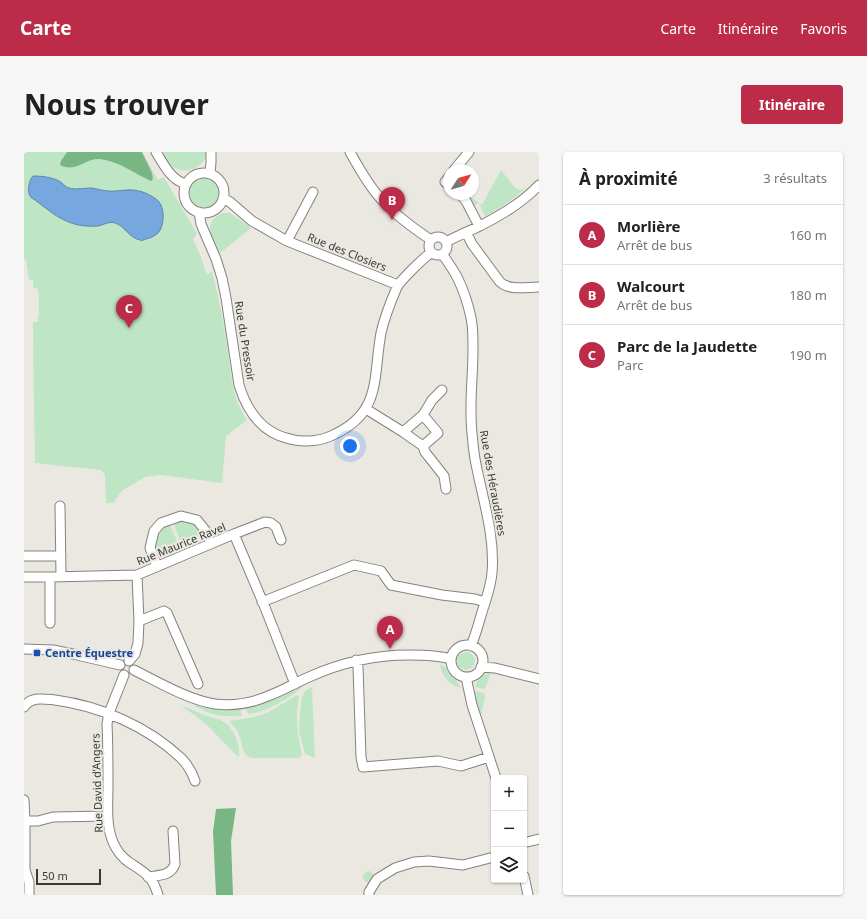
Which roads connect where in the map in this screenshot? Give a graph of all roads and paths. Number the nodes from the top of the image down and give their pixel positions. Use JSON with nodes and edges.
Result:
{"nodes":[{"id":1,"x":156,"y":152,"type":"edge"},
{"id":2,"x":211,"y":152,"type":"edge"},
{"id":3,"x":350,"y":152,"type":"edge"},
{"id":4,"x":469,"y":152,"type":"edge"},
{"id":5,"x":459,"y":164,"type":"edge"},
{"id":6,"x":210,"y":174,"type":"junction"},
{"id":7,"x":186,"y":184,"type":"junction"},
{"id":8,"x":539,"y":186,"type":"edge"},
{"id":9,"x":313,"y":192,"type":"dead end"},
{"id":10,"x":224,"y":198,"type":"junction"},
{"id":11,"x":465,"y":200,"type":"edge"},
{"id":12,"x":199,"y":212,"type":"junction"},
{"id":13,"x":479,"y":226,"type":"junction"},
{"id":14,"x":466,"y":232,"type":"junction"},
{"id":15,"x":431,"y":240,"type":"junction"},
{"id":16,"x":287,"y":241,"type":"junction"},
{"id":17,"x":446,"y":242,"type":"junction"},
{"id":18,"x":431,"y":253,"type":"junction"},
{"id":19,"x":443,"y":255,"type":"junction"},
{"id":20,"x":398,"y":285,"type":"junction"},
{"id":21,"x":539,"y":287,"type":"edge"},
{"id":22,"x":442,"y":390,"type":"dead end"},
{"id":23,"x":366,"y":409,"type":"junction"},
{"id":24,"x":423,"y":415,"type":"junction"},
{"id":25,"x":403,"y":432,"type":"junction"},
{"id":26,"x":423,"y":446,"type":"junction"},
{"id":27,"x":446,"y":489,"type":"dead end"},
{"id":28,"x":60,"y":506,"type":"dead end"},
{"id":29,"x":234,"y":534,"type":"junction"},
{"id":30,"x":281,"y":540,"type":"dead end"},
{"id":31,"x":211,"y":544,"type":"junction"},
{"id":32,"x":24,"y":556,"type":"edge"},
{"id":33,"x":61,"y":556,"type":"junction"},
{"id":34,"x":157,"y":566,"type":"junction"},
{"id":35,"x":137,"y":575,"type":"junction"},
{"id":36,"x":61,"y":576,"type":"junction"},
{"id":37,"x":24,"y":577,"type":"edge"},
{"id":38,"x":50,"y":577,"type":"junction"},
{"id":39,"x":262,"y":602,"type":"junction"},
{"id":40,"x":485,"y":602,"type":"junction"},
{"id":41,"x":139,"y":621,"type":"junction"},
{"id":42,"x":50,"y":622,"type":"dead end"},
{"id":43,"x":471,"y":646,"type":"junction"},
{"id":44,"x":24,"y":649,"type":"edge"},
{"id":45,"x":451,"y":659,"type":"junction"},
{"id":46,"x":356,"y":660,"type":"junction"},
{"id":47,"x":129,"y":661,"type":"junction"},
{"id":48,"x":120,"y":666,"type":"junction"},
{"id":49,"x":481,"y":666,"type":"junction"},
{"id":50,"x":134,"y":670,"type":"junction"},
{"id":51,"x":124,"y":675,"type":"junction"},
{"id":52,"x":466,"y":677,"type":"junction"},
{"id":53,"x":539,"y":677,"type":"edge"},
{"id":54,"x":198,"y":684,"type":"dead end"},
{"id":55,"x":295,"y":684,"type":"junction"},
{"id":56,"x":24,"y":707,"type":"edge"},
{"id":57,"x":109,"y":714,"type":"junction"},
{"id":58,"x":489,"y":758,"type":"junction"},
{"id":59,"x":495,"y":775,"type":"edge"},
{"id":60,"x":195,"y":781,"type":"dead end"},
{"id":61,"x":24,"y":800,"type":"edge"},
{"id":62,"x":108,"y":816,"type":"junction"},
{"id":63,"x":25,"y":821,"type":"junction"},
{"id":64,"x":173,"y":831,"type":"dead end"},
{"id":65,"x":539,"y":839,"type":"edge"},
{"id":66,"x":527,"y":842,"type":"dead end"},
{"id":67,"x":491,"y":858,"type":"edge"},
{"id":68,"x":148,"y":876,"type":"junction"},
{"id":69,"x":525,"y":883,"type":"edge"},
{"id":70,"x":29,"y":895,"type":"edge"},
{"id":71,"x":158,"y":895,"type":"edge"},
{"id":72,"x":369,"y":895,"type":"edge"},
{"id":73,"x":528,"y":895,"type":"edge"}],
"edges":[{"from":1,"to":7,"type":"street"},
{"from":2,"to":6,"type":"street"},
{"from":3,"to":15,"type":"street"},
{"from":4,"to":5,"type":"street"},
{"from":6,"to":7,"type":"street"},
{"from":6,"to":10,"type":"street"},
{"from":7,"to":12,"type":"street"},
{"from":8,"to":13,"type":"street"},
{"from":9,"to":16,"type":"street","name":"Rue des Closiers"},
{"from":10,"to":12,"type":"street"},
{"from":10,"to":16,"type":"street","name":"Rue des Closiers"},
{"from":11,"to":13,"type":"street"},
{"from":12,"to":23,"type":"street","name":"Rue du Pressoir"},
{"from":13,"to":14,"type":"street"},
{"from":14,"to":17,"type":"street"},
{"from":14,"to":21,"type":"street"},
{"from":15,"to":17,"type":"street"},
{"from":15,"to":18,"type":"street"},
{"from":16,"to":20,"type":"street","name":"Rue des Closiers"},
{"from":17,"to":19,"type":"street"},
{"from":18,"to":19,"type":"street"},
{"from":18,"to":20,"type":"street","name":"Rue du Pressoir"},
{"from":19,"to":40,"type":"street","name":"Rue des Héraudières"},
{"from":20,"to":23,"type":"street","name":"Rue du Pressoir"},
{"from":22,"to":24,"type":"street"},
{"from":23,"to":25,"type":"street"},
{"from":24,"to":25,"type":"street"},
{"from":24,"to":26,"type":"street"},
{"from":25,"to":26,"type":"street"},
{"from":26,"to":27,"type":"street"},
{"from":28,"to":33,"type":"street"},
{"from":29,"to":30,"type":"street"},
{"from":29,"to":31,"type":"street","name":"Rue Maurice Ravel"},
{"from":29,"to":39,"type":"street","name":"Rue Maurice Ravel"},
{"from":31,"to":34,"type":"street","name":"Rue Maurice Ravel"},
{"from":31,"to":34,"type":"street"},
{"from":32,"to":33,"type":"street"},
{"from":33,"to":36,"type":"street"},
{"from":34,"to":35,"type":"street","name":"Rue Maurice Ravel"},
{"from":35,"to":36,"type":"street"},
{"from":35,"to":41,"type":"street","name":"Rue Maurice Ravel"},
{"from":36,"to":38,"type":"street"},
{"from":37,"to":38,"type":"street"},
{"from":38,"to":42,"type":"street"},
{"from":39,"to":40,"type":"street"},
{"from":39,"to":55,"type":"street","name":"Rue Maurice Ravel"},
{"from":40,"to":43,"type":"street","name":"Rue des Héraudières"},
{"from":41,"to":47,"type":"street","name":"Rue Maurice Ravel"},
{"from":41,"to":54,"type":"street"},
{"from":43,"to":45,"type":"street"},
{"from":43,"to":49,"type":"street"},
{"from":44,"to":48,"type":"street"},
{"from":45,"to":46,"type":"street"},
{"from":45,"to":52,"type":"street"},
{"from":46,"to":55,"type":"street"},
{"from":46,"to":58,"type":"street"},
{"from":47,"to":48,"type":"street"},
{"from":47,"to":50,"type":"street"},
{"from":48,"to":51,"type":"street"},
{"from":49,"to":52,"type":"street"},
{"from":49,"to":53,"type":"street"},
{"from":50,"to":51,"type":"street"},
{"from":50,"to":55,"type":"street"},
{"from":51,"to":57,"type":"street","name":"Rue David d’Angers"},
{"from":52,"to":58,"type":"street"},
{"from":56,"to":57,"type":"street"},
{"from":57,"to":60,"type":"street"},
{"from":57,"to":62,"type":"street","name":"Rue David d’Angers"},
{"from":58,"to":59,"type":"street"},
{"from":61,"to":63,"type":"street"},
{"from":62,"to":63,"type":"street"},
{"from":62,"to":68,"type":"street","name":"Rue David d’Angers"},
{"from":63,"to":70,"type":"street"},
{"from":64,"to":68,"type":"street"},
{"from":65,"to":66,"type":"street"},
{"from":67,"to":72,"type":"street"},
{"from":68,"to":71,"type":"street","name":"Rue David d’Angers"},
{"from":69,"to":73,"type":"street"}]}
